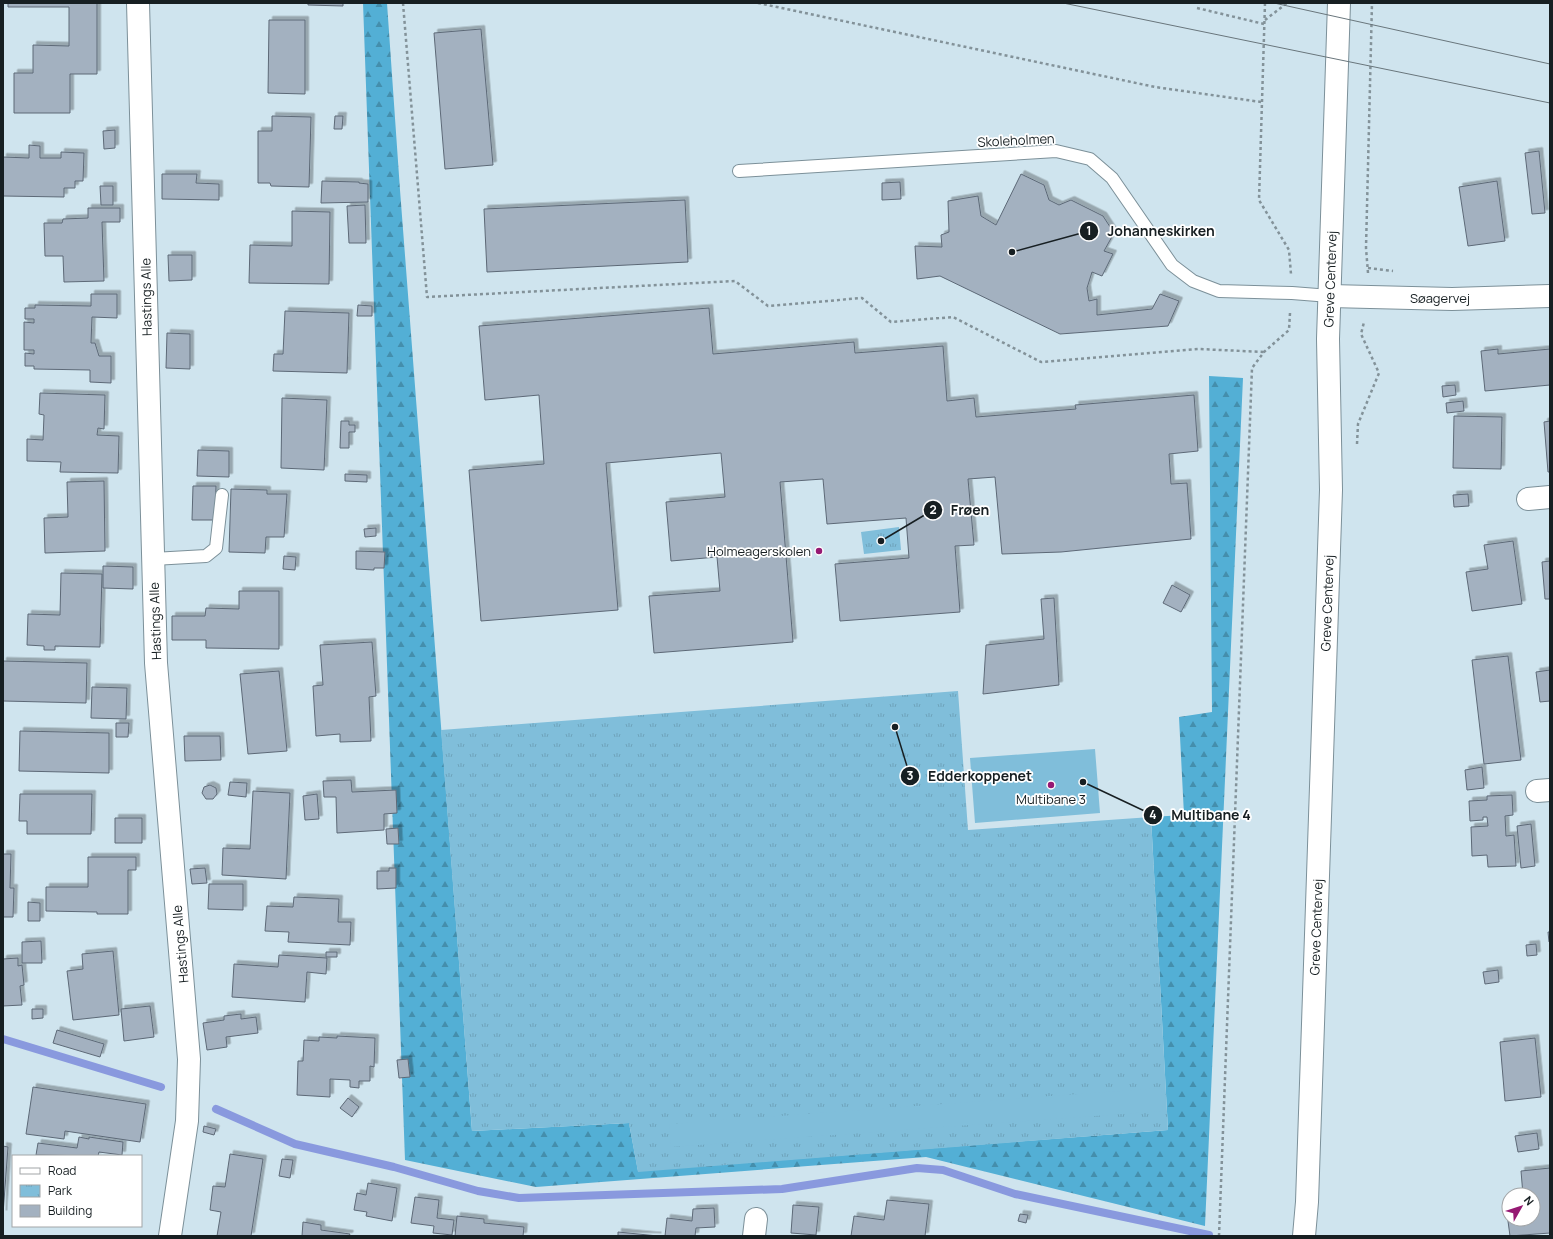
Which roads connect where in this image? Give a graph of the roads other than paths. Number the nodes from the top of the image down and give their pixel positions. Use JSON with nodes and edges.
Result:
{"nodes":[{"id":1,"x":138,"y":3,"type":"edge"},
{"id":2,"x":1339,"y":3,"type":"edge"},
{"id":3,"x":739,"y":171,"type":"dead end"},
{"id":4,"x":1330,"y":296,"type":"junction"},
{"id":5,"x":1550,"y":296,"type":"edge"},
{"id":6,"x":222,"y":495,"type":"dead end"},
{"id":7,"x":1550,"y":497,"type":"edge"},
{"id":8,"x":1528,"y":499,"type":"dead end"},
{"id":9,"x":153,"y":559,"type":"junction"},
{"id":10,"x":1306,"y":1202,"type":"junction"},
{"id":11,"x":170,"y":1236,"type":"edge"},
{"id":12,"x":1294,"y":1236,"type":"edge"},
{"id":13,"x":1304,"y":1236,"type":"edge"}],
"edges":[{"from":1,"to":9,"type":"street","name":"Hastings Alle"},
{"from":2,"to":4,"type":"street","name":"Greve Centervej"},
{"from":3,"to":4,"type":"lane","name":"Skoleholmen"},
{"from":4,"to":5,"type":"street","name":"Søagervej"},
{"from":4,"to":10,"type":"street","name":"Greve Centervej"},
{"from":6,"to":9,"type":"lane"},
{"from":7,"to":8,"type":"street"},
{"from":9,"to":11,"type":"street","name":"Hastings Alle"},
{"from":10,"to":12,"type":"street","name":"Greve Centervej"},
{"from":10,"to":13,"type":"street","name":"Greve Centervej"}]}
